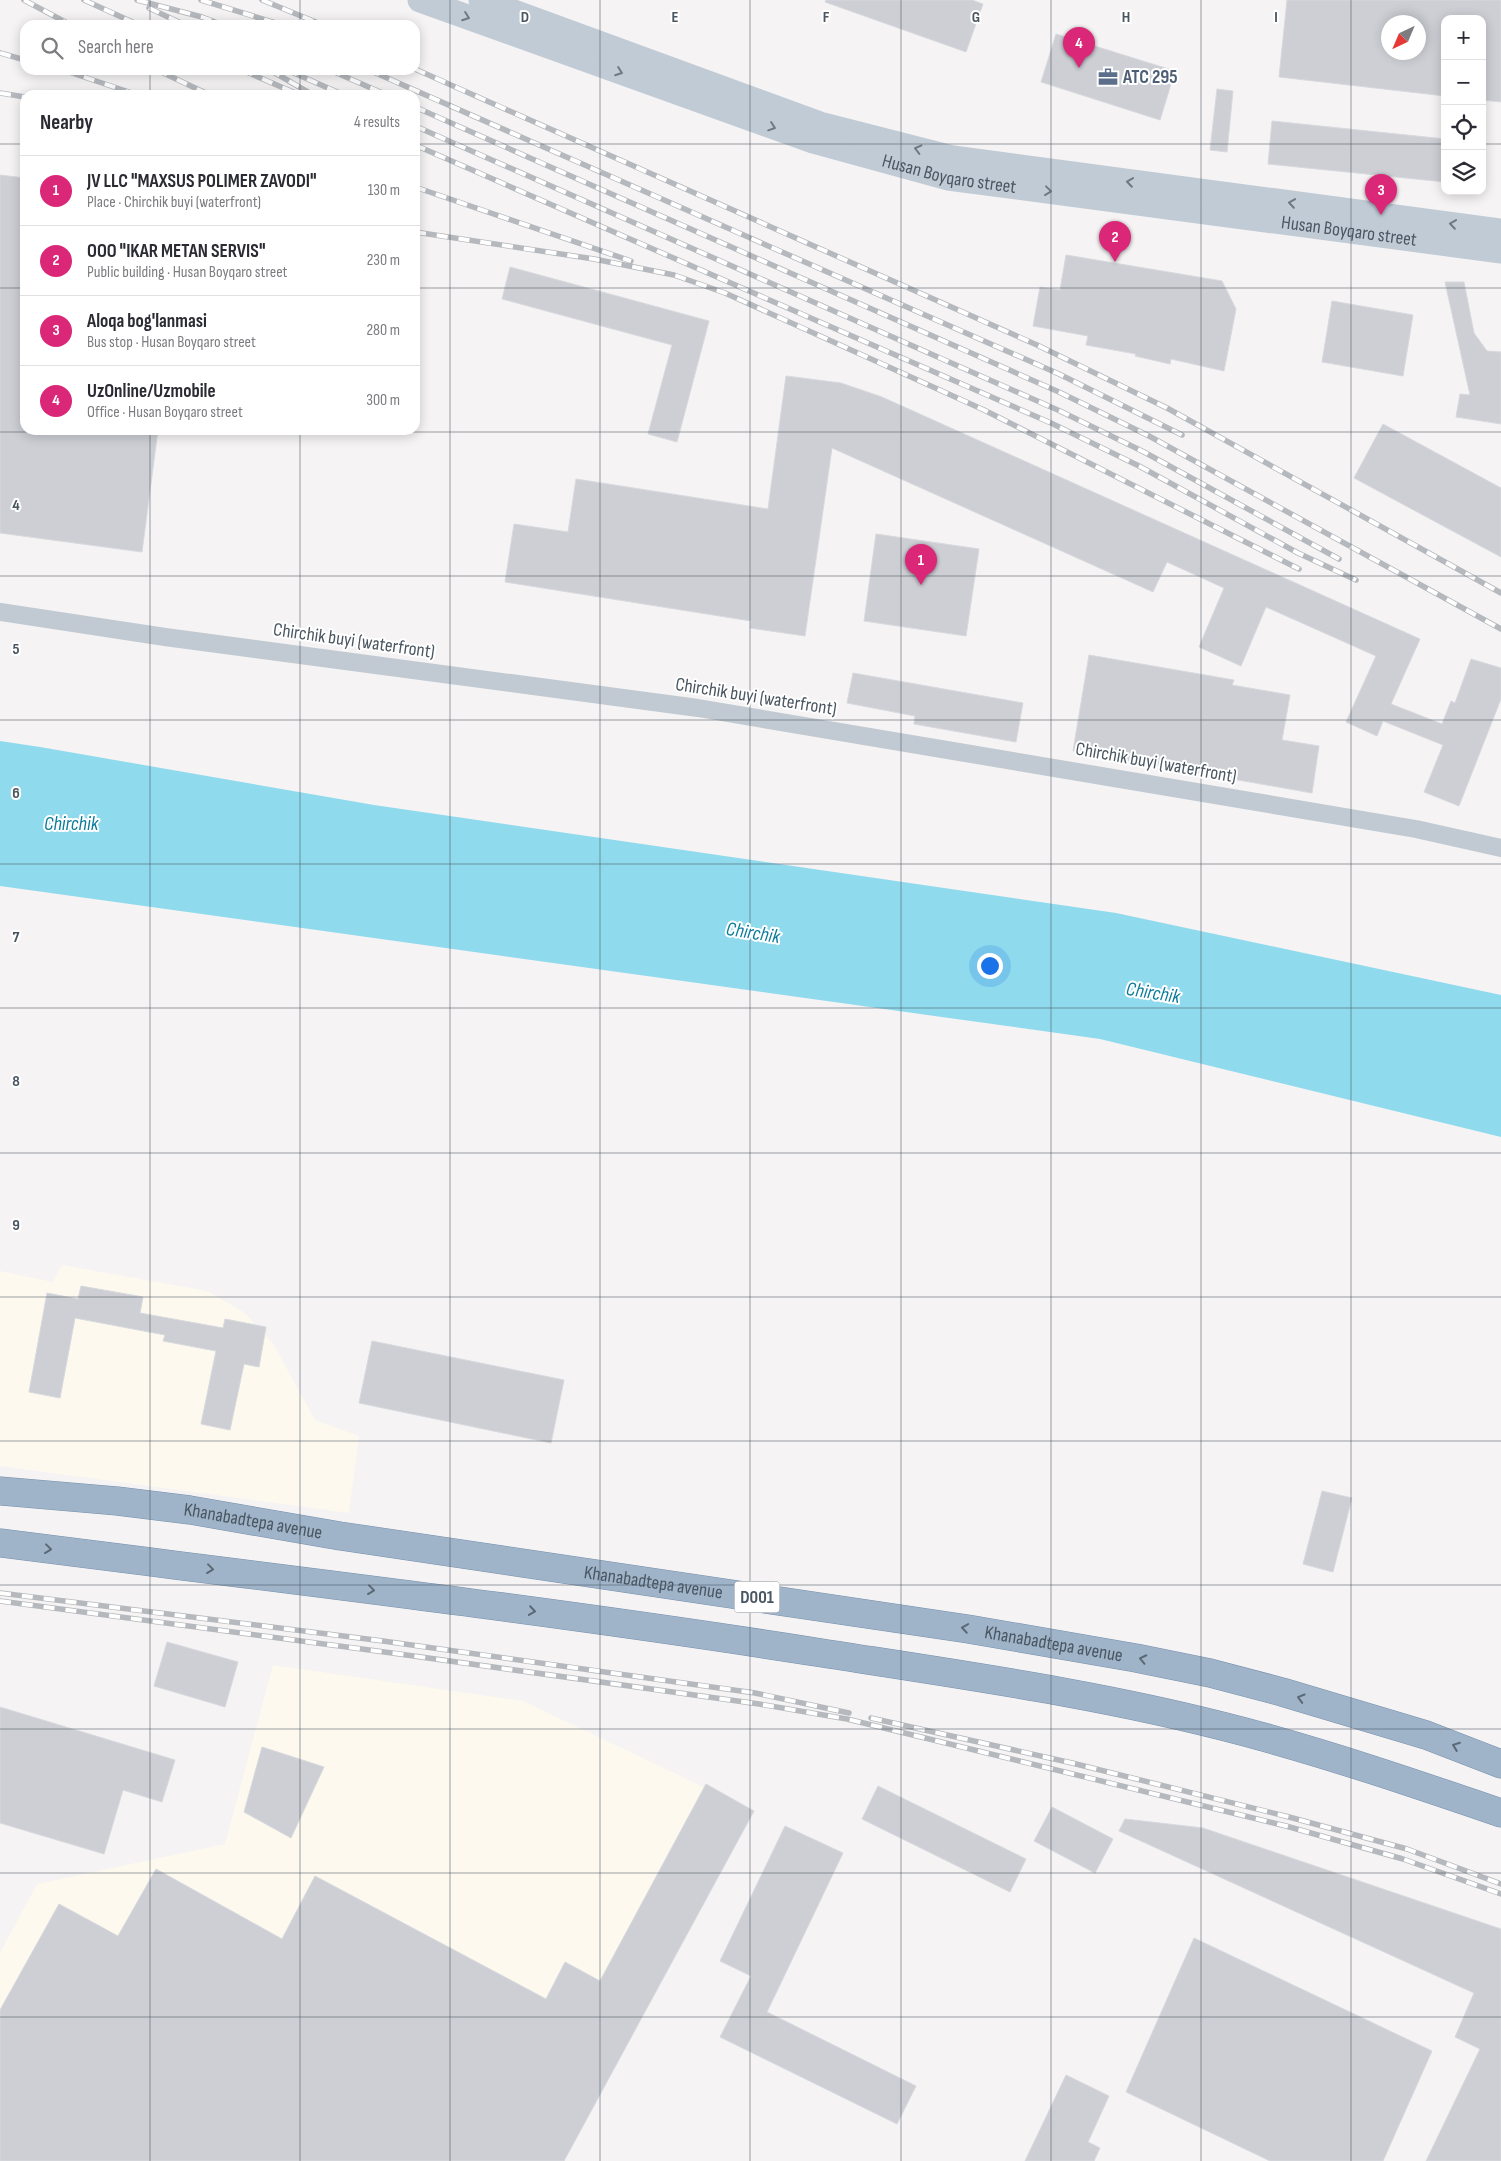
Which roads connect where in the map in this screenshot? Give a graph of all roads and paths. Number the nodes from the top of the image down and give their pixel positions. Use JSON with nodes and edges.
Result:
{"nodes":[{"id":1,"x":420,"y":0,"type":"edge"},
{"id":2,"x":481,"y":0,"type":"edge"},
{"id":3,"x":950,"y":168,"type":"junction"},
{"id":4,"x":1501,"y":231,"type":"edge"},
{"id":5,"x":1501,"y":250,"type":"edge"},
{"id":6,"x":0,"y":612,"type":"edge"},
{"id":7,"x":1501,"y":848,"type":"edge"},
{"id":8,"x":0,"y":1492,"type":"edge"},
{"id":9,"x":0,"y":1543,"type":"edge"},
{"id":10,"x":1501,"y":1764,"type":"edge"},
{"id":11,"x":1501,"y":1813,"type":"edge"}],
"edges":[{"from":1,"to":3,"type":"main road","name":"Husan Boyqaro street","one_way":true},
{"from":3,"to":2,"type":"main road","name":"Husan Boyqaro street","one_way":true},
{"from":4,"to":3,"type":"main road","name":"Husan Boyqaro street","one_way":true},
{"from":3,"to":5,"type":"main road","name":"Husan Boyqaro street","one_way":true},
{"from":6,"to":7,"type":"street","name":"Chirchik buyi (waterfront)"},
{"from":10,"to":8,"type":"highway","name":"Khanabadtepa avenue","number":"D001","one_way":true},
{"from":9,"to":11,"type":"highway","number":"D001","one_way":true}]}
